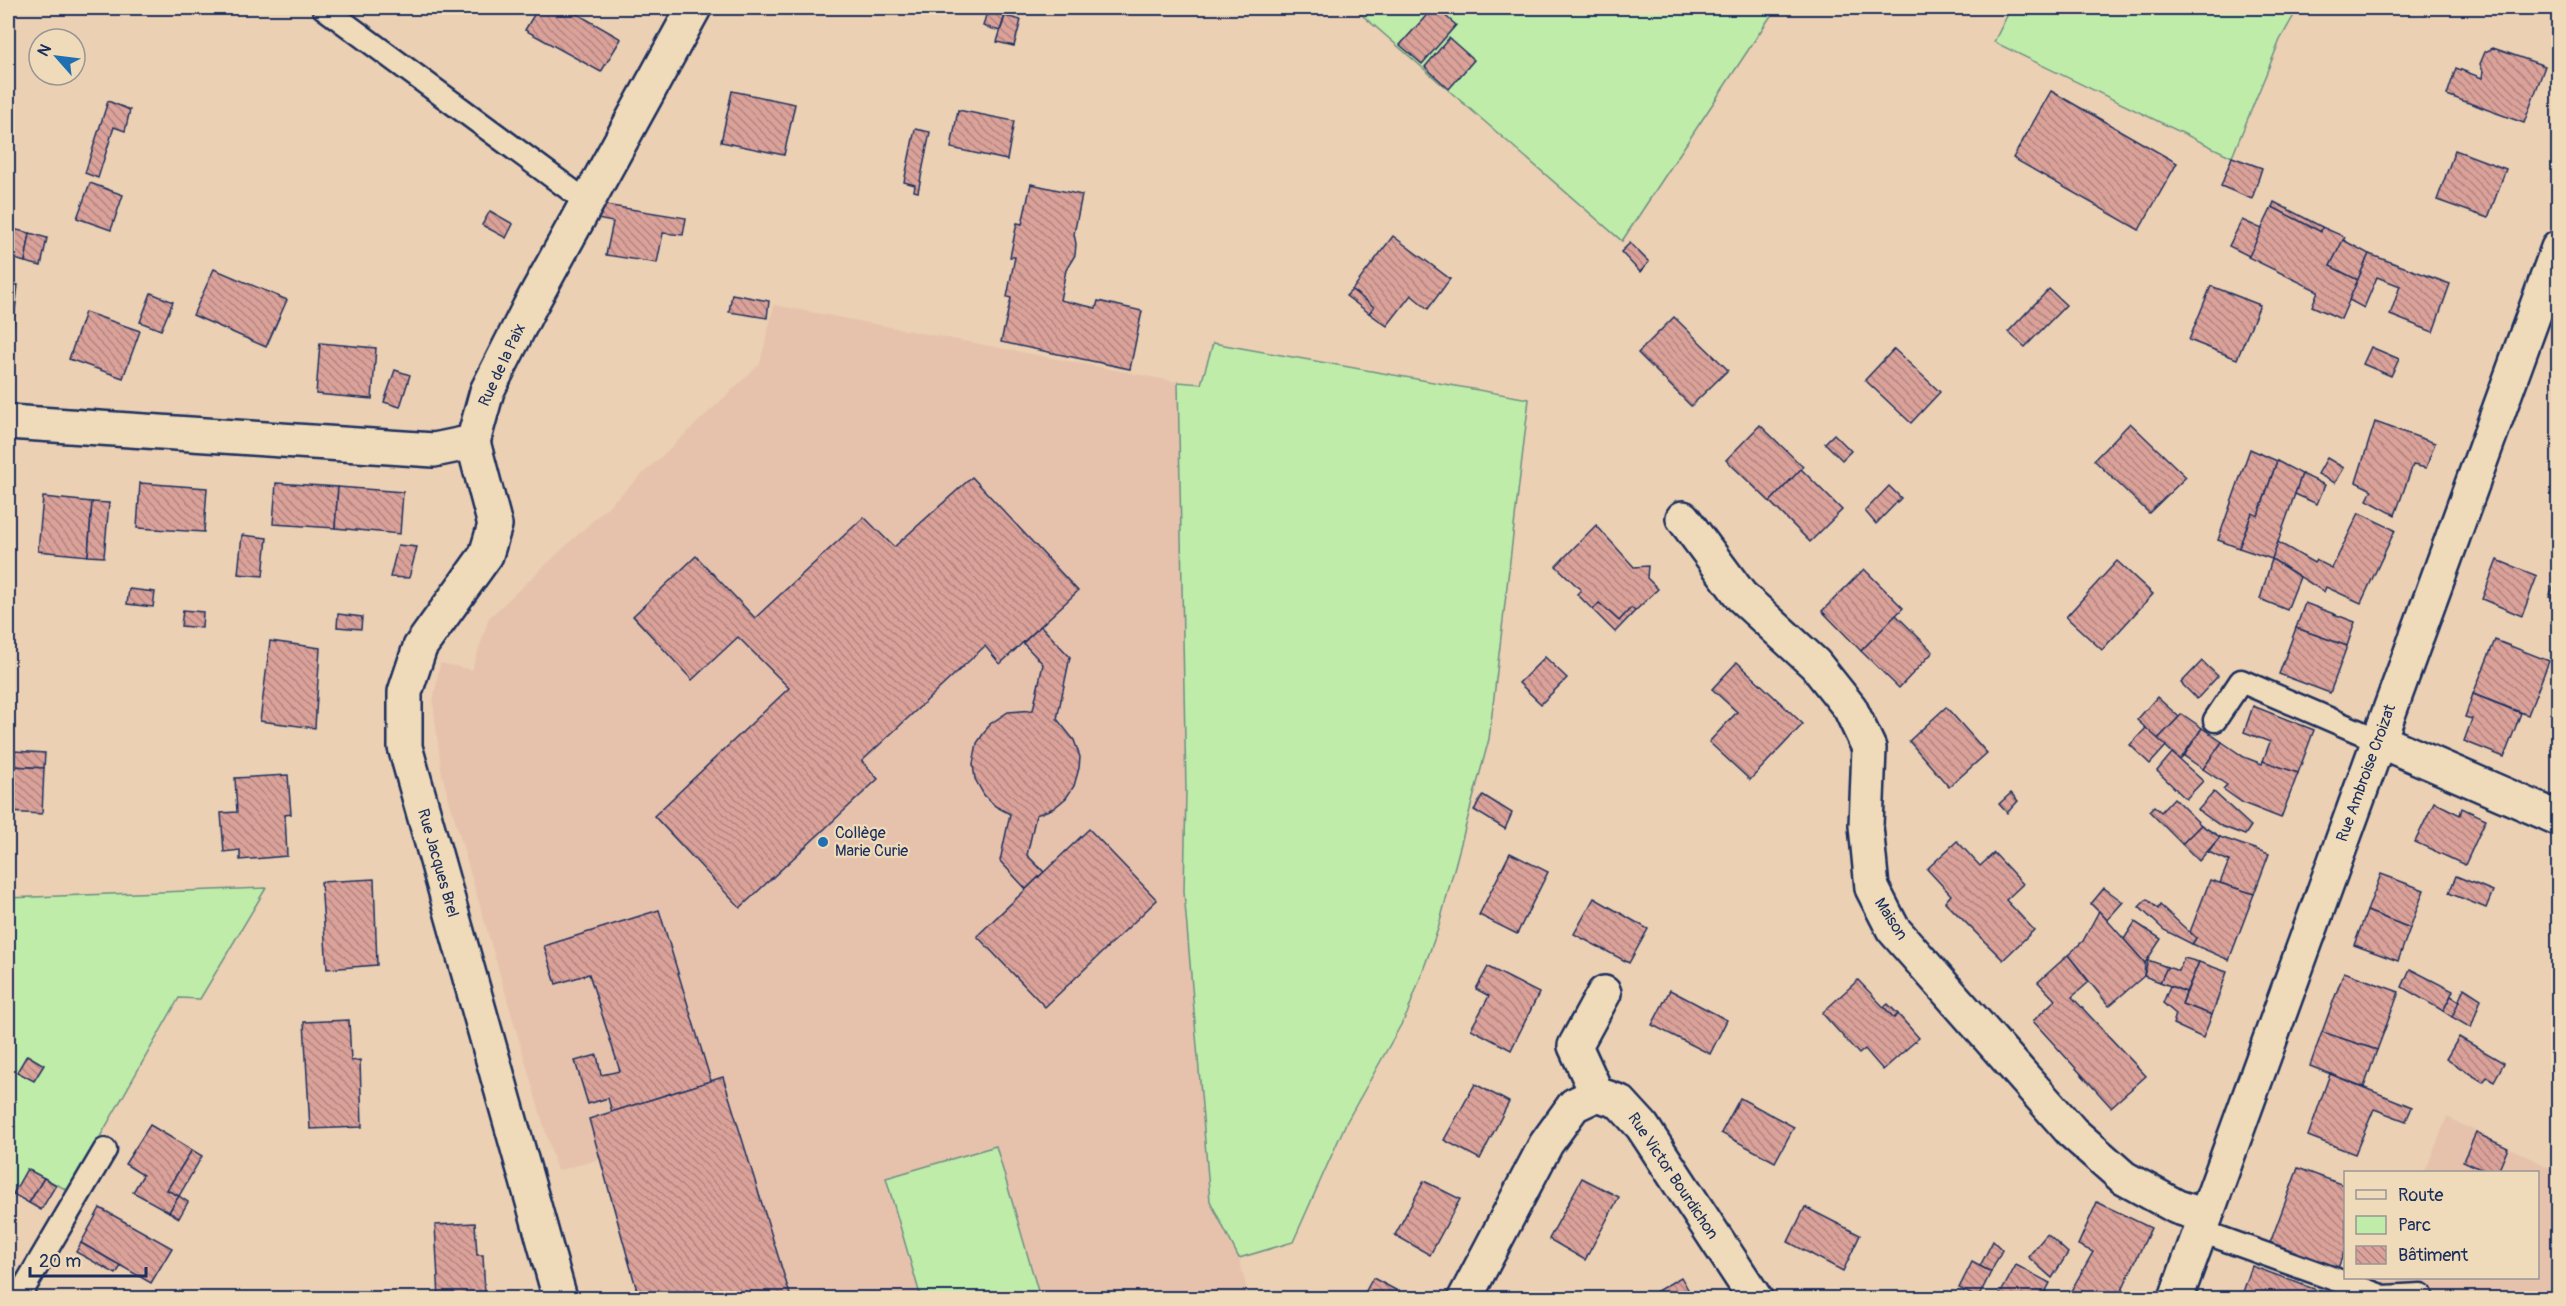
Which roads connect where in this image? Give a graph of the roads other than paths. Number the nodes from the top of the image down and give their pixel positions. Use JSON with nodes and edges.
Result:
{"nodes":[{"id":1,"x":324,"y":8,"type":"edge"},
{"id":2,"x":694,"y":8,"type":"edge"},
{"id":3,"x":587,"y":202,"type":"junction"},
{"id":4,"x":2559,"y":248,"type":"edge"},
{"id":5,"x":8,"y":422,"type":"edge"},
{"id":6,"x":473,"y":442,"type":"junction"},
{"id":7,"x":1683,"y":518,"type":"dead end"},
{"id":8,"x":2215,"y":720,"type":"dead end"},
{"id":9,"x":2378,"y":740,"type":"junction"},
{"id":10,"x":2559,"y":818,"type":"edge"},
{"id":11,"x":1604,"y":993,"type":"dead end"},
{"id":12,"x":1597,"y":1094,"type":"junction"},
{"id":13,"x":105,"y":1150,"type":"dead end"},
{"id":14,"x":2203,"y":1224,"type":"junction"},
{"id":15,"x":2421,"y":1295,"type":"dead end"},
{"id":16,"x":18,"y":1299,"type":"edge"},
{"id":17,"x":560,"y":1299,"type":"edge"},
{"id":18,"x":1466,"y":1299,"type":"edge"},
{"id":19,"x":1755,"y":1299,"type":"edge"},
{"id":20,"x":2176,"y":1299,"type":"edge"}],
"edges":[{"from":1,"to":3,"type":"lane"},
{"from":2,"to":3,"type":"street","name":"Rue de la Paix"},
{"from":3,"to":6,"type":"street","name":"Rue de la Paix"},
{"from":4,"to":9,"type":"street","name":"Rue Ambroise Croizat"},
{"from":5,"to":6,"type":"street"},
{"from":6,"to":17,"type":"street","name":"Rue Jacques Brel"},
{"from":7,"to":14,"type":"street","name":"Maison"},
{"from":8,"to":9,"type":"lane"},
{"from":9,"to":10,"type":"street"},
{"from":9,"to":14,"type":"street","name":"Rue Ambroise Croizat"},
{"from":11,"to":12,"type":"street"},
{"from":12,"to":18,"type":"street"},
{"from":12,"to":19,"type":"street","name":"Rue Victor Bourdichon"},
{"from":13,"to":16,"type":"lane"},
{"from":14,"to":15,"type":"lane"},
{"from":14,"to":20,"type":"street","name":"Rue Ambroise Croizat"}]}
